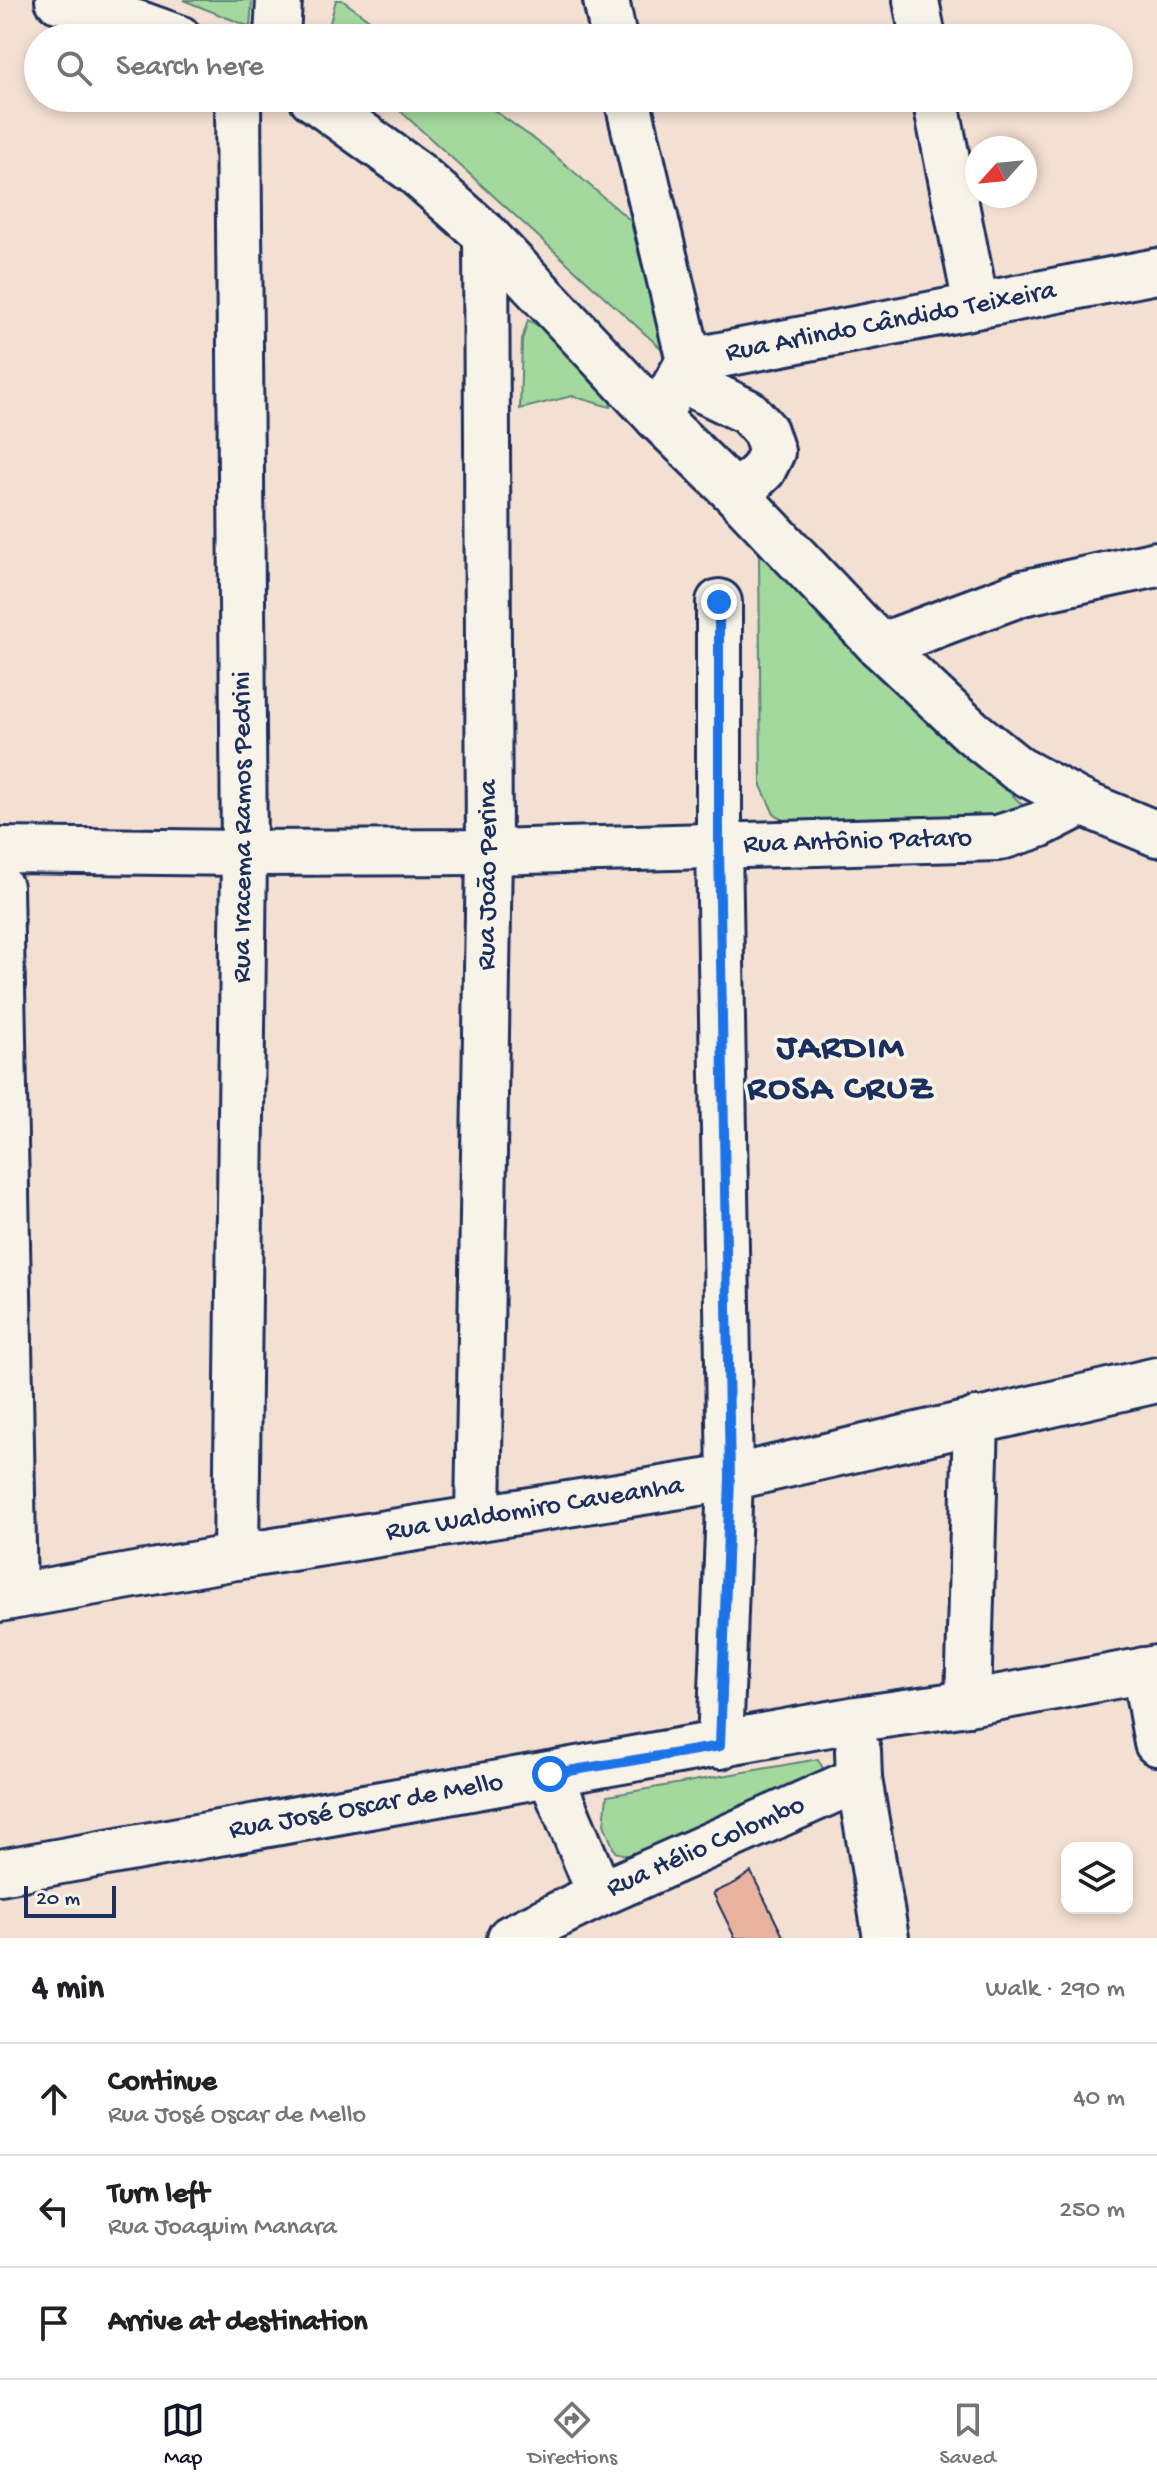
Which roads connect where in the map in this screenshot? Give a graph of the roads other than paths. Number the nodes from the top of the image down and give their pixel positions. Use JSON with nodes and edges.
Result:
{"nodes":[{"id":1,"x":58,"y":0,"type":"edge"},
{"id":2,"x":279,"y":0,"type":"edge"},
{"id":3,"x":606,"y":0,"type":"edge"},
{"id":4,"x":916,"y":0,"type":"edge"},
{"id":5,"x":140,"y":24,"type":"edge"},
{"id":6,"x":278,"y":24,"type":"edge"},
{"id":7,"x":611,"y":24,"type":"edge"},
{"id":8,"x":920,"y":24,"type":"edge"},
{"id":9,"x":238,"y":112,"type":"edge"},
{"id":10,"x":331,"y":112,"type":"edge"},
{"id":11,"x":630,"y":112,"type":"edge"},
{"id":12,"x":938,"y":112,"type":"edge"},
{"id":13,"x":486,"y":235,"type":"junction"},
{"id":14,"x":1157,"y":271,"type":"edge"},
{"id":15,"x":976,"y":305,"type":"junction"},
{"id":16,"x":684,"y":370,"type":"junction"},
{"id":17,"x":657,"y":417,"type":"junction"},
{"id":18,"x":737,"y":495,"type":"junction"},
{"id":19,"x":1157,"y":564,"type":"edge"},
{"id":20,"x":719,"y":602,"type":"dead end"},
{"id":21,"x":880,"y":646,"type":"junction"},
{"id":22,"x":1082,"y":803,"type":"junction"},
{"id":23,"x":1157,"y":834,"type":"edge"},
{"id":24,"x":719,"y":845,"type":"junction"},
{"id":25,"x":0,"y":850,"type":"edge"},
{"id":26,"x":489,"y":852,"type":"junction"},
{"id":27,"x":244,"y":853,"type":"junction"},
{"id":28,"x":0,"y":887,"type":"edge"},
{"id":29,"x":1157,"y":1380,"type":"edge"},
{"id":30,"x":976,"y":1420,"type":"junction"},
{"id":31,"x":730,"y":1478,"type":"junction"},
{"id":32,"x":478,"y":1517,"type":"junction"},
{"id":33,"x":236,"y":1557,"type":"junction"},
{"id":34,"x":7,"y":1597,"type":"edge"},
{"id":35,"x":1150,"y":1669,"type":"edge"},
{"id":36,"x":968,"y":1703,"type":"junction"},
{"id":37,"x":857,"y":1719,"type":"junction"},
{"id":38,"x":1157,"y":1743,"type":"edge"},
{"id":39,"x":720,"y":1746,"type":"junction"},
{"id":40,"x":550,"y":1774,"type":"junction"},
{"id":41,"x":859,"y":1779,"type":"junction"},
{"id":42,"x":0,"y":1872,"type":"edge"},
{"id":43,"x":600,"y":1894,"type":"junction"},
{"id":44,"x":510,"y":1938,"type":"edge"},
{"id":45,"x":886,"y":1938,"type":"edge"}],
"edges":[{"from":1,"to":5,"type":"street"},
{"from":2,"to":6,"type":"street"},
{"from":3,"to":7,"type":"street"},
{"from":4,"to":8,"type":"street"},
{"from":9,"to":27,"type":"street","name":"Rua Iracema Ramos Pedrini"},
{"from":10,"to":13,"type":"street"},
{"from":11,"to":16,"type":"street"},
{"from":12,"to":15,"type":"street"},
{"from":13,"to":17,"type":"street"},
{"from":13,"to":26,"type":"street","name":"Rua João Perina"},
{"from":14,"to":15,"type":"street","name":"Rua Arlindo Cândido Teixeira"},
{"from":15,"to":16,"type":"street","name":"Rua Arlindo Cândido Teixeira"},
{"from":16,"to":17,"type":"street"},
{"from":16,"to":18,"type":"street"},
{"from":17,"to":18,"type":"street"},
{"from":18,"to":21,"type":"street"},
{"from":19,"to":21,"type":"street"},
{"from":20,"to":24,"type":"street"},
{"from":21,"to":22,"type":"street"},
{"from":22,"to":23,"type":"street"},
{"from":22,"to":24,"type":"street","name":"Rua Antônio Pataro"},
{"from":24,"to":26,"type":"street","name":"Rua Antônio Pataro"},
{"from":24,"to":31,"type":"street"},
{"from":25,"to":27,"type":"street","name":"Rua Antônio Pataro"},
{"from":26,"to":27,"type":"street","name":"Rua Antônio Pataro"},
{"from":26,"to":32,"type":"street","name":"Rua João Perina"},
{"from":27,"to":33,"type":"street","name":"Rua Iracema Ramos Pedrini"},
{"from":28,"to":34,"type":"street"},
{"from":29,"to":30,"type":"street","name":"Rua Waldomiro Caveanha"},
{"from":30,"to":31,"type":"street","name":"Rua Waldomiro Caveanha"},
{"from":30,"to":36,"type":"street"},
{"from":31,"to":32,"type":"street","name":"Rua Waldomiro Caveanha"},
{"from":31,"to":39,"type":"street"},
{"from":32,"to":33,"type":"street","name":"Rua Waldomiro Caveanha"},
{"from":33,"to":34,"type":"street","name":"Rua Waldomiro Caveanha"},
{"from":35,"to":36,"type":"street","name":"Rua José Oscar de Mello"},
{"from":35,"to":38,"type":"street"},
{"from":36,"to":37,"type":"street","name":"Rua José Oscar de Mello"},
{"from":37,"to":39,"type":"street","name":"Rua José Oscar de Mello"},
{"from":37,"to":41,"type":"street"},
{"from":39,"to":40,"type":"street","name":"Rua José Oscar de Mello"},
{"from":40,"to":42,"type":"street","name":"Rua José Oscar de Mello"},
{"from":40,"to":43,"type":"street"},
{"from":41,"to":43,"type":"street","name":"Rua Hélio Colombo"},
{"from":41,"to":45,"type":"street"},
{"from":43,"to":44,"type":"street","name":"Rua Hélio Colombo"}]}
